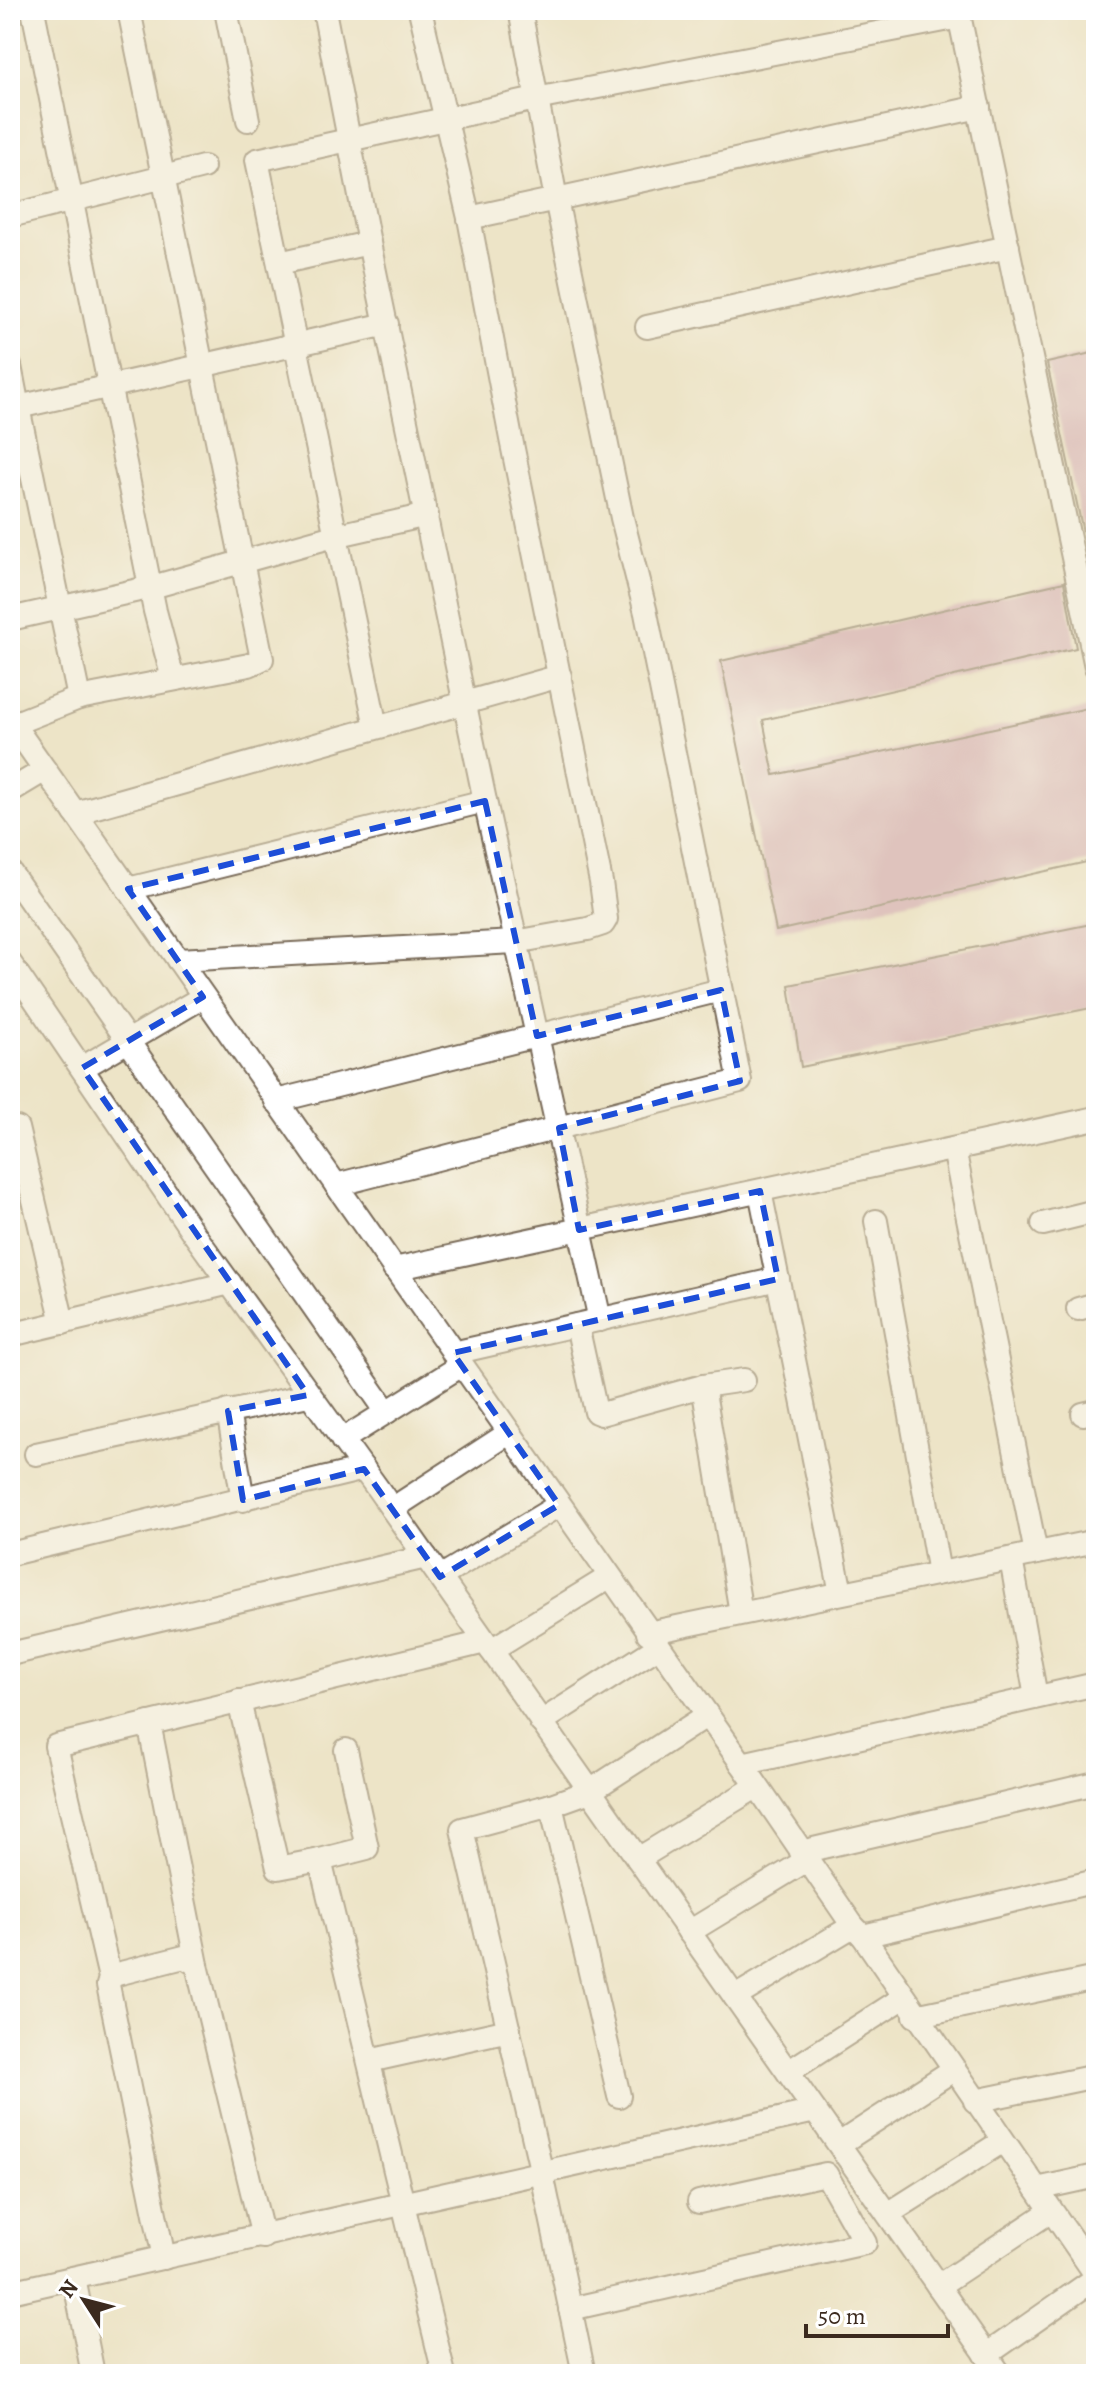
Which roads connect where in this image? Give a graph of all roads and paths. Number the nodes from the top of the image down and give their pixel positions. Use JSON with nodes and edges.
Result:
{"nodes":[{"id":1,"x":33,"y":10,"type":"edge"},
{"id":2,"x":129,"y":10,"type":"edge"},
{"id":3,"x":226,"y":10,"type":"edge"},
{"id":4,"x":324,"y":10,"type":"edge"},
{"id":5,"x":420,"y":10,"type":"edge"},
{"id":6,"x":520,"y":10,"type":"edge"},
{"id":7,"x":959,"y":14,"type":"edge"},
{"id":8,"x":536,"y":99,"type":"junction"},
{"id":9,"x":979,"y":107,"type":"junction"},
{"id":10,"x":446,"y":119,"type":"junction"},
{"id":11,"x":248,"y":120,"type":"dead end"},
{"id":12,"x":349,"y":140,"type":"junction"},
{"id":13,"x":203,"y":167,"type":"dead end"},
{"id":14,"x":164,"y":178,"type":"junction"},
{"id":15,"x":556,"y":199,"type":"junction"},
{"id":16,"x":72,"y":200,"type":"junction"},
{"id":17,"x":10,"y":216,"type":"edge"},
{"id":18,"x":469,"y":218,"type":"junction"},
{"id":19,"x":369,"y":243,"type":"junction"},
{"id":20,"x":1008,"y":247,"type":"junction"},
{"id":21,"x":279,"y":263,"type":"junction"},
{"id":22,"x":387,"y":324,"type":"junction"},
{"id":23,"x":647,"y":327,"type":"dead end"},
{"id":24,"x":294,"y":345,"type":"junction"},
{"id":25,"x":10,"y":366,"type":"edge"},
{"id":26,"x":202,"y":366,"type":"junction"},
{"id":27,"x":109,"y":387,"type":"junction"},
{"id":28,"x":14,"y":408,"type":"edge"},
{"id":29,"x":427,"y":515,"type":"junction"},
{"id":30,"x":334,"y":536,"type":"junction"},
{"id":31,"x":244,"y":562,"type":"junction"},
{"id":32,"x":152,"y":587,"type":"junction"},
{"id":33,"x":60,"y":608,"type":"junction"},
{"id":34,"x":10,"y":619,"type":"edge"},
{"id":35,"x":1096,"y":667,"type":"edge"},
{"id":36,"x":560,"y":676,"type":"junction"},
{"id":37,"x":173,"y":679,"type":"junction"},
{"id":38,"x":79,"y":698,"type":"junction"},
{"id":39,"x":464,"y":702,"type":"junction"},
{"id":40,"x":12,"y":722,"type":"edge"},
{"id":41,"x":376,"y":727,"type":"junction"},
{"id":42,"x":45,"y":770,"type":"junction"},
{"id":43,"x":10,"y":791,"type":"edge"},
{"id":44,"x":485,"y":801,"type":"junction"},
{"id":45,"x":75,"y":813,"type":"junction"},
{"id":46,"x":10,"y":872,"type":"edge"},
{"id":47,"x":128,"y":889,"type":"junction"},
{"id":48,"x":515,"y":942,"type":"junction"},
{"id":49,"x":178,"y":960,"type":"junction"},
{"id":50,"x":10,"y":963,"type":"edge"},
{"id":51,"x":721,"y":990,"type":"junction"},
{"id":52,"x":203,"y":997,"type":"junction"},
{"id":53,"x":537,"y":1036,"type":"junction"},
{"id":54,"x":130,"y":1041,"type":"junction"},
{"id":55,"x":82,"y":1068,"type":"junction"},
{"id":56,"x":276,"y":1101,"type":"junction"},
{"id":57,"x":1096,"y":1118,"type":"edge"},
{"id":58,"x":17,"y":1128,"type":"dead end"},
{"id":59,"x":559,"y":1128,"type":"junction"},
{"id":60,"x":954,"y":1149,"type":"junction"},
{"id":61,"x":336,"y":1185,"type":"junction"},
{"id":62,"x":760,"y":1191,"type":"junction"},
{"id":63,"x":1096,"y":1211,"type":"edge"},
{"id":64,"x":876,"y":1221,"type":"dead end"},
{"id":65,"x":1043,"y":1224,"type":"dead end"},
{"id":66,"x":579,"y":1230,"type":"junction"},
{"id":67,"x":394,"y":1269,"type":"junction"},
{"id":68,"x":778,"y":1279,"type":"junction"},
{"id":69,"x":230,"y":1283,"type":"junction"},
{"id":70,"x":600,"y":1320,"type":"junction"},
{"id":71,"x":63,"y":1323,"type":"junction"},
{"id":72,"x":577,"y":1325,"type":"junction"},
{"id":73,"x":10,"y":1335,"type":"edge"},
{"id":74,"x":458,"y":1359,"type":"junction"},
{"id":75,"x":744,"y":1380,"type":"dead end"},
{"id":76,"x":703,"y":1386,"type":"junction"},
{"id":77,"x":308,"y":1395,"type":"junction"},
{"id":78,"x":228,"y":1411,"type":"junction"},
{"id":79,"x":387,"y":1412,"type":"junction"},
{"id":80,"x":509,"y":1433,"type":"junction"},
{"id":81,"x":342,"y":1440,"type":"junction"},
{"id":82,"x":36,"y":1454,"type":"dead end"},
{"id":83,"x":364,"y":1469,"type":"junction"},
{"id":84,"x":243,"y":1500,"type":"junction"},
{"id":85,"x":559,"y":1505,"type":"junction"},
{"id":86,"x":392,"y":1509,"type":"junction"},
{"id":87,"x":1096,"y":1541,"type":"edge"},
{"id":88,"x":1036,"y":1553,"type":"junction"},
{"id":89,"x":10,"y":1554,"type":"edge"},
{"id":90,"x":426,"y":1557,"type":"junction"},
{"id":91,"x":1011,"y":1559,"type":"junction"},
{"id":92,"x":939,"y":1573,"type":"junction"},
{"id":93,"x":440,"y":1577,"type":"junction"},
{"id":94,"x":609,"y":1577,"type":"junction"},
{"id":95,"x":841,"y":1593,"type":"junction"},
{"id":96,"x":741,"y":1613,"type":"junction"},
{"id":97,"x":653,"y":1640,"type":"junction"},
{"id":98,"x":488,"y":1646,"type":"junction"},
{"id":99,"x":10,"y":1654,"type":"edge"},
{"id":100,"x":1096,"y":1684,"type":"edge"},
{"id":101,"x":1036,"y":1697,"type":"junction"},
{"id":102,"x":239,"y":1701,"type":"junction"},
{"id":103,"x":706,"y":1716,"type":"junction"},
{"id":104,"x":541,"y":1722,"type":"junction"},
{"id":105,"x":149,"y":1723,"type":"junction"},
{"id":106,"x":346,"y":1750,"type":"dead end"},
{"id":107,"x":742,"y":1764,"type":"junction"},
{"id":108,"x":1096,"y":1783,"type":"edge"},
{"id":109,"x":756,"y":1787,"type":"junction"},
{"id":110,"x":590,"y":1791,"type":"junction"},
{"id":111,"x":551,"y":1805,"type":"junction"},
{"id":112,"x":804,"y":1856,"type":"junction"},
{"id":113,"x":638,"y":1859,"type":"junction"},
{"id":114,"x":320,"y":1860,"type":"junction"},
{"id":115,"x":1096,"y":1881,"type":"edge"},
{"id":116,"x":858,"y":1931,"type":"junction"},
{"id":117,"x":689,"y":1932,"type":"junction"},
{"id":118,"x":197,"y":1965,"type":"junction"},
{"id":119,"x":110,"y":1978,"type":"junction"},
{"id":120,"x":1096,"y":1978,"type":"edge"},
{"id":121,"x":735,"y":1997,"type":"junction"},
{"id":122,"x":909,"y":2007,"type":"junction"},
{"id":123,"x":509,"y":2030,"type":"junction"},
{"id":124,"x":369,"y":2061,"type":"junction"},
{"id":125,"x":953,"y":2070,"type":"junction"},
{"id":126,"x":788,"y":2072,"type":"junction"},
{"id":127,"x":1096,"y":2076,"type":"edge"},
{"id":128,"x":619,"y":2096,"type":"dead end"},
{"id":129,"x":975,"y":2101,"type":"junction"},
{"id":130,"x":815,"y":2111,"type":"junction"},
{"id":131,"x":1003,"y":2141,"type":"junction"},
{"id":132,"x":839,"y":2144,"type":"junction"},
{"id":133,"x":542,"y":2174,"type":"junction"},
{"id":134,"x":1096,"y":2176,"type":"edge"},
{"id":135,"x":1037,"y":2189,"type":"junction"},
{"id":136,"x":699,"y":2202,"type":"dead end"},
{"id":137,"x":404,"y":2205,"type":"junction"},
{"id":138,"x":1051,"y":2211,"type":"junction"},
{"id":139,"x":888,"y":2214,"type":"junction"},
{"id":140,"x":263,"y":2237,"type":"junction"},
{"id":141,"x":164,"y":2258,"type":"junction"},
{"id":142,"x":1096,"y":2276,"type":"edge"},
{"id":143,"x":74,"y":2278,"type":"junction"},
{"id":144,"x":938,"y":2286,"type":"junction"},
{"id":145,"x":10,"y":2292,"type":"edge"},
{"id":146,"x":570,"y":2309,"type":"junction"},
{"id":147,"x":986,"y":2355,"type":"junction"},
{"id":148,"x":93,"y":2374,"type":"edge"},
{"id":149,"x":444,"y":2374,"type":"edge"},
{"id":150,"x":584,"y":2374,"type":"edge"},
{"id":151,"x":1000,"y":2374,"type":"edge"}],
"edges":[{"from":1,"to":16,"type":"street"},
{"from":2,"to":14,"type":"street"},
{"from":3,"to":11,"type":"street"},
{"from":4,"to":12,"type":"street"},
{"from":5,"to":10,"type":"street"},
{"from":6,"to":8,"type":"street"},
{"from":7,"to":8,"type":"street"},
{"from":7,"to":9,"type":"street"},
{"from":8,"to":10,"type":"street"},
{"from":8,"to":15,"type":"street"},
{"from":9,"to":15,"type":"street"},
{"from":9,"to":20,"type":"street"},
{"from":10,"to":12,"type":"street"},
{"from":10,"to":18,"type":"street"},
{"from":12,"to":19,"type":"street"},
{"from":12,"to":21,"type":"street"},
{"from":13,"to":14,"type":"street"},
{"from":14,"to":16,"type":"street"},
{"from":14,"to":26,"type":"street"},
{"from":15,"to":18,"type":"street"},
{"from":15,"to":51,"type":"street"},
{"from":16,"to":17,"type":"street"},
{"from":16,"to":27,"type":"street"},
{"from":18,"to":36,"type":"street"},
{"from":19,"to":21,"type":"street"},
{"from":19,"to":22,"type":"street"},
{"from":20,"to":23,"type":"street"},
{"from":20,"to":35,"type":"street"},
{"from":21,"to":24,"type":"street"},
{"from":22,"to":24,"type":"street"},
{"from":22,"to":29,"type":"street"},
{"from":24,"to":26,"type":"street"},
{"from":24,"to":30,"type":"street"},
{"from":25,"to":28,"type":"street"},
{"from":26,"to":27,"type":"street"},
{"from":26,"to":31,"type":"street"},
{"from":27,"to":28,"type":"street"},
{"from":27,"to":32,"type":"street"},
{"from":28,"to":33,"type":"street"},
{"from":29,"to":30,"type":"street"},
{"from":29,"to":39,"type":"street"},
{"from":30,"to":31,"type":"street"},
{"from":30,"to":41,"type":"street"},
{"from":31,"to":32,"type":"street"},
{"from":31,"to":37,"type":"street"},
{"from":32,"to":33,"type":"street"},
{"from":32,"to":37,"type":"street"},
{"from":33,"to":34,"type":"street"},
{"from":33,"to":38,"type":"street"},
{"from":36,"to":39,"type":"street"},
{"from":36,"to":48,"type":"street"},
{"from":37,"to":38,"type":"street"},
{"from":38,"to":40,"type":"street"},
{"from":39,"to":41,"type":"street"},
{"from":39,"to":44,"type":"street"},
{"from":40,"to":42,"type":"street"},
{"from":41,"to":45,"type":"street"},
{"from":42,"to":43,"type":"street"},
{"from":42,"to":45,"type":"street"},
{"from":44,"to":47,"type":"street"},
{"from":44,"to":48,"type":"street"},
{"from":45,"to":47,"type":"street"},
{"from":46,"to":54,"type":"street"},
{"from":47,"to":49,"type":"street"},
{"from":48,"to":49,"type":"street"},
{"from":48,"to":53,"type":"street"},
{"from":49,"to":52,"type":"street"},
{"from":50,"to":55,"type":"street"},
{"from":51,"to":53,"type":"street"},
{"from":51,"to":59,"type":"street"},
{"from":52,"to":54,"type":"street"},
{"from":52,"to":56,"type":"street"},
{"from":53,"to":56,"type":"street"},
{"from":53,"to":59,"type":"street"},
{"from":54,"to":55,"type":"street"},
{"from":54,"to":79,"type":"street"},
{"from":55,"to":69,"type":"street"},
{"from":56,"to":61,"type":"street"},
{"from":57,"to":60,"type":"street"},
{"from":58,"to":71,"type":"street"},
{"from":59,"to":61,"type":"street"},
{"from":59,"to":66,"type":"street"},
{"from":60,"to":62,"type":"street"},
{"from":60,"to":88,"type":"street"},
{"from":61,"to":67,"type":"street"},
{"from":62,"to":66,"type":"street"},
{"from":62,"to":68,"type":"street"},
{"from":63,"to":65,"type":"street"},
{"from":64,"to":92,"type":"street"},
{"from":66,"to":67,"type":"street"},
{"from":66,"to":70,"type":"street"},
{"from":67,"to":74,"type":"street"},
{"from":68,"to":70,"type":"street"},
{"from":68,"to":95,"type":"street"},
{"from":69,"to":71,"type":"street"},
{"from":69,"to":77,"type":"street"},
{"from":70,"to":72,"type":"street"},
{"from":71,"to":73,"type":"street"},
{"from":72,"to":74,"type":"street"},
{"from":72,"to":76,"type":"street"},
{"from":74,"to":79,"type":"street"},
{"from":74,"to":80,"type":"street"},
{"from":75,"to":76,"type":"street"},
{"from":76,"to":96,"type":"street"},
{"from":77,"to":78,"type":"street"},
{"from":77,"to":81,"type":"street"},
{"from":78,"to":82,"type":"street"},
{"from":78,"to":84,"type":"street"},
{"from":79,"to":81,"type":"street"},
{"from":80,"to":85,"type":"street"},
{"from":80,"to":86,"type":"street"},
{"from":81,"to":83,"type":"street"},
{"from":83,"to":84,"type":"street"},
{"from":83,"to":86,"type":"street"},
{"from":84,"to":89,"type":"street"},
{"from":85,"to":93,"type":"street"},
{"from":85,"to":94,"type":"street"},
{"from":86,"to":90,"type":"street"},
{"from":87,"to":88,"type":"street"},
{"from":88,"to":91,"type":"street"},
{"from":90,"to":93,"type":"street"},
{"from":90,"to":99,"type":"street"},
{"from":91,"to":92,"type":"street"},
{"from":91,"to":101,"type":"street"},
{"from":92,"to":95,"type":"street"},
{"from":93,"to":98,"type":"street"},
{"from":94,"to":97,"type":"street"},
{"from":94,"to":98,"type":"street"},
{"from":95,"to":96,"type":"street"},
{"from":96,"to":97,"type":"street"},
{"from":97,"to":103,"type":"street"},
{"from":97,"to":104,"type":"street"},
{"from":98,"to":102,"type":"street"},
{"from":98,"to":104,"type":"street"},
{"from":100,"to":101,"type":"street"},
{"from":101,"to":107,"type":"street"},
{"from":102,"to":105,"type":"street"},
{"from":102,"to":114,"type":"street"},
{"from":103,"to":107,"type":"street"},
{"from":103,"to":110,"type":"street"},
{"from":104,"to":110,"type":"street"},
{"from":105,"to":118,"type":"street"},
{"from":105,"to":119,"type":"street"},
{"from":106,"to":114,"type":"street"},
{"from":107,"to":109,"type":"street"},
{"from":108,"to":112,"type":"street"},
{"from":109,"to":112,"type":"street"},
{"from":109,"to":113,"type":"street"},
{"from":110,"to":111,"type":"street"},
{"from":110,"to":113,"type":"street"},
{"from":111,"to":123,"type":"street"},
{"from":111,"to":128,"type":"street"},
{"from":112,"to":116,"type":"street"},
{"from":112,"to":117,"type":"street"},
{"from":113,"to":117,"type":"street"},
{"from":114,"to":124,"type":"street"},
{"from":115,"to":116,"type":"street"},
{"from":116,"to":121,"type":"street"},
{"from":116,"to":122,"type":"street"},
{"from":117,"to":121,"type":"street"},
{"from":118,"to":119,"type":"street"},
{"from":118,"to":140,"type":"street"},
{"from":119,"to":141,"type":"street"},
{"from":120,"to":122,"type":"street"},
{"from":121,"to":126,"type":"street"},
{"from":122,"to":125,"type":"street"},
{"from":122,"to":126,"type":"street"},
{"from":123,"to":124,"type":"street"},
{"from":123,"to":133,"type":"street"},
{"from":124,"to":137,"type":"street"},
{"from":125,"to":129,"type":"street"},
{"from":125,"to":132,"type":"street"},
{"from":126,"to":130,"type":"street"},
{"from":127,"to":129,"type":"street"},
{"from":129,"to":131,"type":"street"},
{"from":130,"to":132,"type":"street"},
{"from":130,"to":133,"type":"street"},
{"from":131,"to":135,"type":"street"},
{"from":131,"to":139,"type":"street"},
{"from":132,"to":139,"type":"street"},
{"from":133,"to":137,"type":"street"},
{"from":133,"to":146,"type":"street"},
{"from":134,"to":135,"type":"street"},
{"from":135,"to":138,"type":"street"},
{"from":136,"to":146,"type":"street"},
{"from":137,"to":140,"type":"street"},
{"from":137,"to":149,"type":"street"},
{"from":138,"to":142,"type":"street"},
{"from":138,"to":144,"type":"street"},
{"from":139,"to":144,"type":"street"},
{"from":140,"to":141,"type":"street"},
{"from":141,"to":143,"type":"street"},
{"from":142,"to":147,"type":"street"},
{"from":143,"to":145,"type":"street"},
{"from":143,"to":148,"type":"street"},
{"from":144,"to":147,"type":"street"},
{"from":146,"to":150,"type":"street"},
{"from":147,"to":151,"type":"street"}]}
